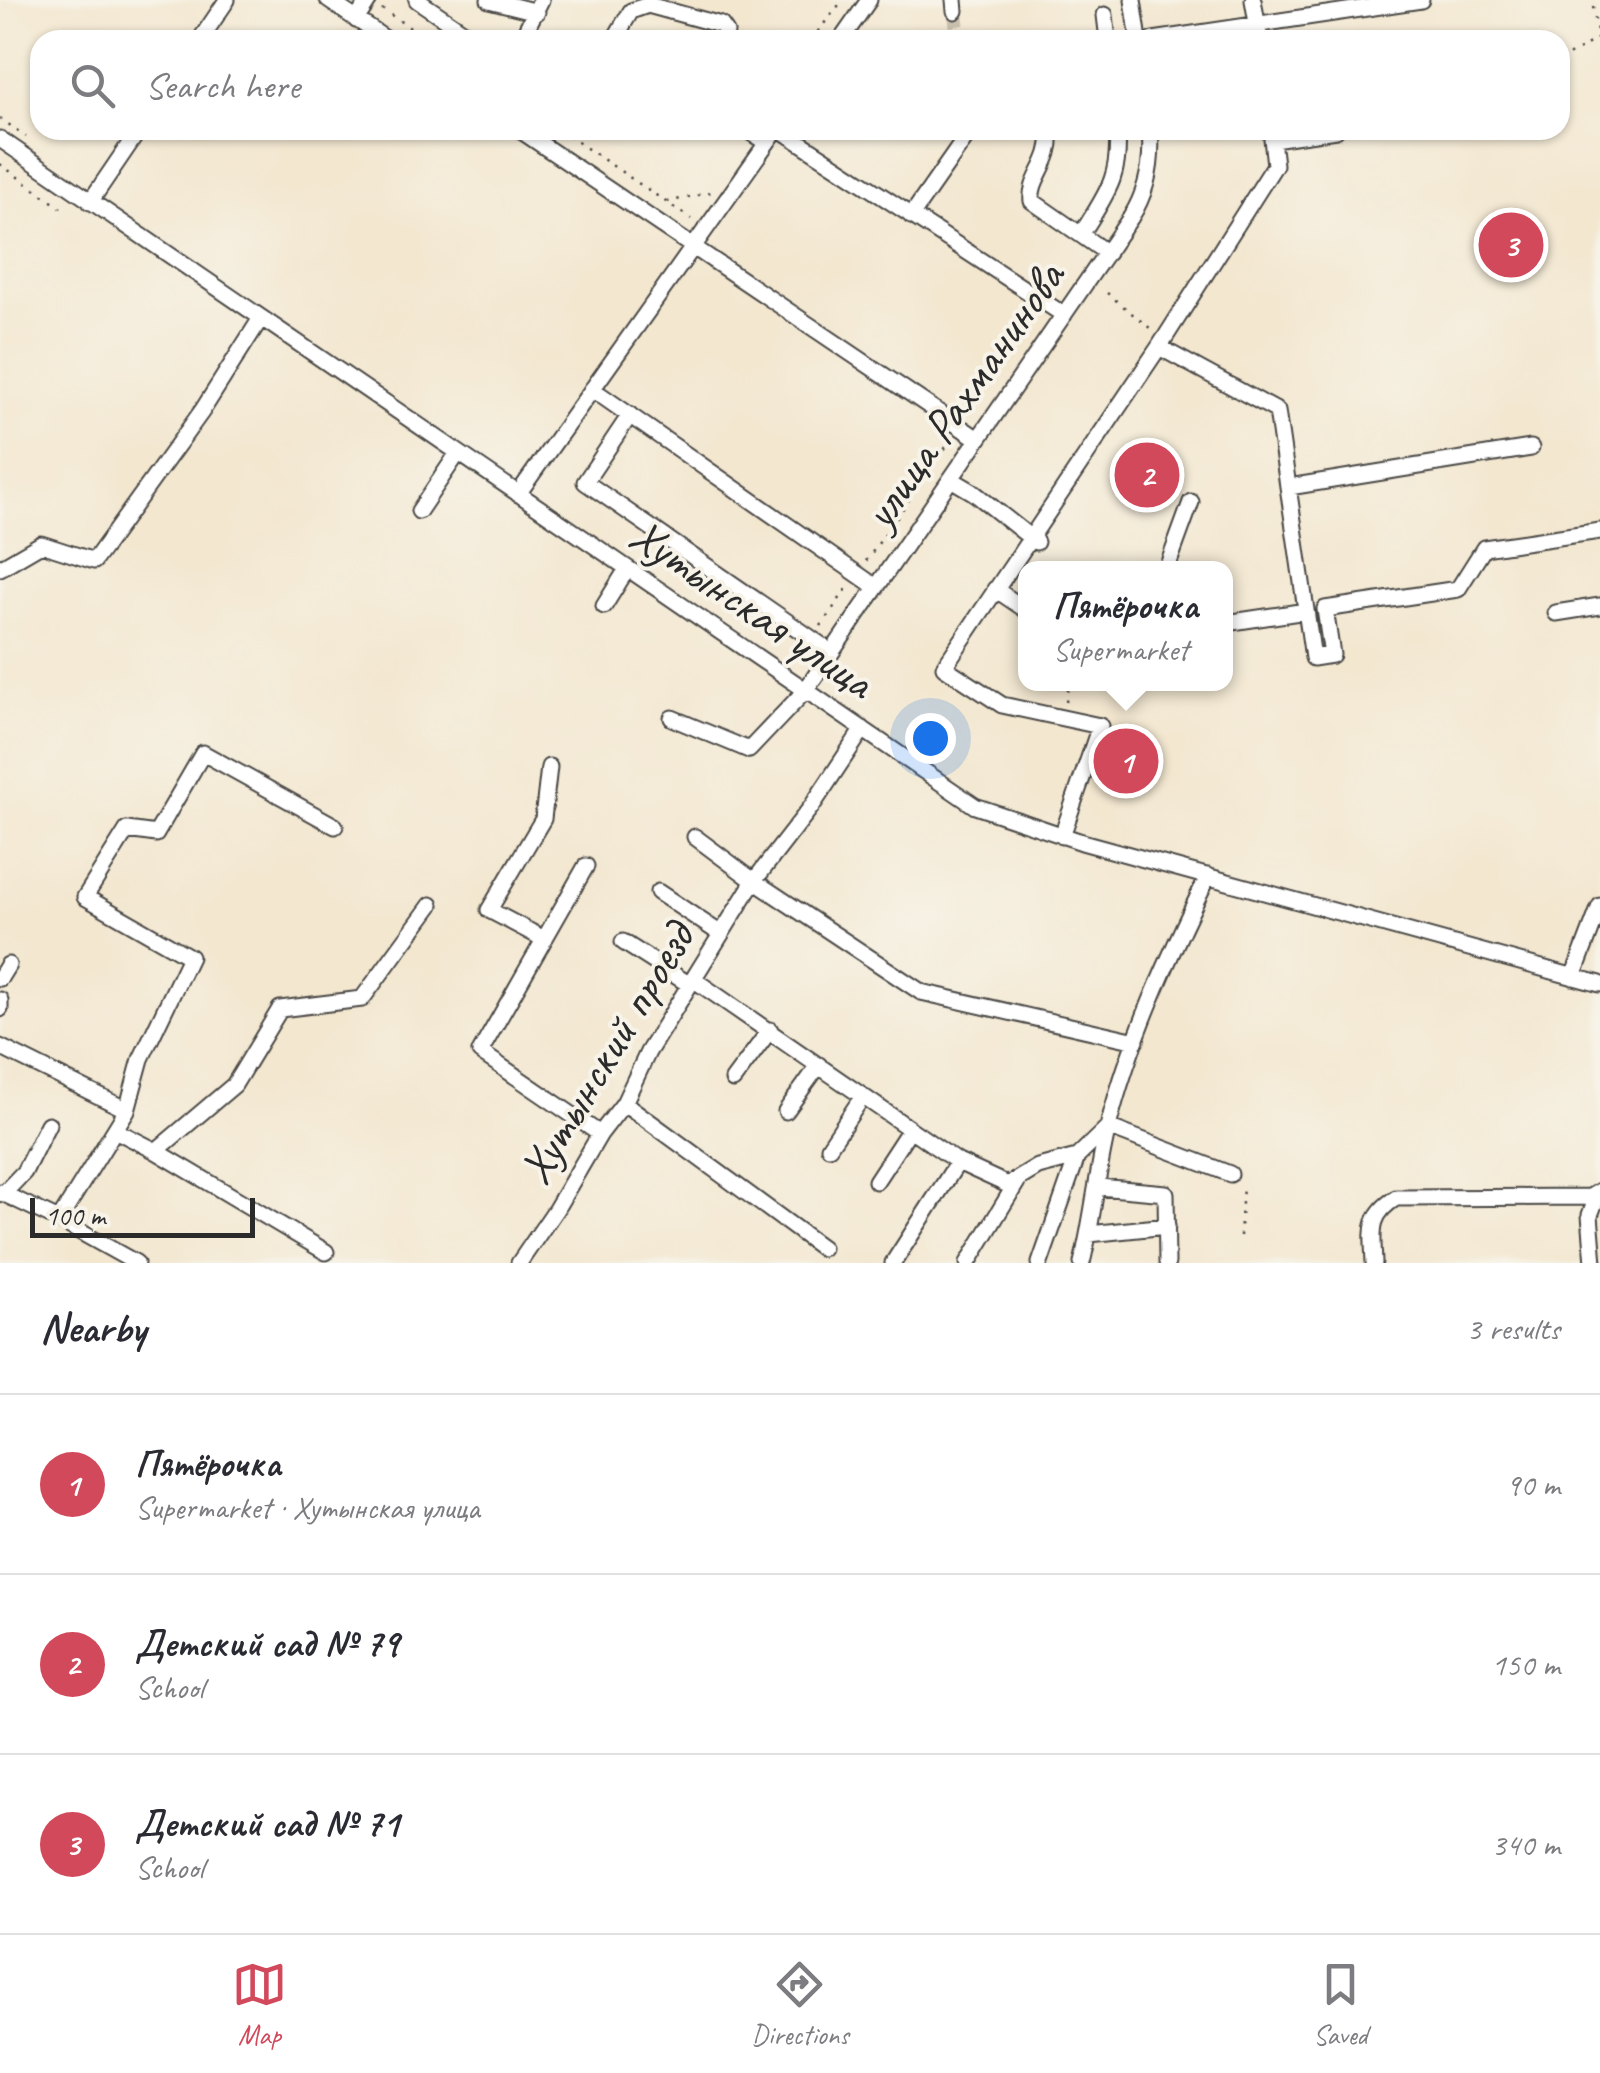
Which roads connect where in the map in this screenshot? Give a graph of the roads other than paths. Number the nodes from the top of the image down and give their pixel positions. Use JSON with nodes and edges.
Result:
{"nodes":[{"id":1,"x":228,"y":0,"type":"edge"},
{"id":2,"x":328,"y":0,"type":"edge"},
{"id":3,"x":369,"y":0,"type":"edge"},
{"id":4,"x":417,"y":0,"type":"edge"},
{"id":5,"x":488,"y":0,"type":"edge"},
{"id":6,"x":869,"y":0,"type":"edge"},
{"id":7,"x":1133,"y":0,"type":"edge"},
{"id":8,"x":1253,"y":0,"type":"edge"},
{"id":9,"x":1420,"y":0,"type":"edge"},
{"id":10,"x":539,"y":6,"type":"edge"},
{"id":11,"x":1105,"y":15,"type":"dead end"},
{"id":12,"x":356,"y":20,"type":"junction"},
{"id":13,"x":207,"y":30,"type":"edge"},
{"id":14,"x":372,"y":30,"type":"edge"},
{"id":15,"x":461,"y":30,"type":"edge"},
{"id":16,"x":527,"y":30,"type":"edge"},
{"id":17,"x":620,"y":30,"type":"edge"},
{"id":18,"x":725,"y":30,"type":"edge"},
{"id":19,"x":847,"y":30,"type":"edge"},
{"id":20,"x":1107,"y":30,"type":"edge"},
{"id":21,"x":1138,"y":30,"type":"edge"},
{"id":22,"x":1258,"y":30,"type":"edge"},
{"id":23,"x":1268,"y":30,"type":"edge"},
{"id":24,"x":0,"y":139,"type":"edge"},
{"id":25,"x":131,"y":140,"type":"edge"},
{"id":26,"x":535,"y":140,"type":"edge"},
{"id":27,"x":770,"y":140,"type":"edge"},
{"id":28,"x":784,"y":140,"type":"edge"},
{"id":29,"x":964,"y":140,"type":"edge"},
{"id":30,"x":1050,"y":140,"type":"edge"},
{"id":31,"x":1117,"y":140,"type":"edge"},
{"id":32,"x":1150,"y":140,"type":"edge"},
{"id":33,"x":1272,"y":140,"type":"edge"},
{"id":34,"x":90,"y":202,"type":"junction"},
{"id":35,"x":912,"y":216,"type":"junction"},
{"id":36,"x":1080,"y":235,"type":"junction"},
{"id":37,"x":693,"y":246,"type":"junction"},
{"id":38,"x":1107,"y":253,"type":"junction"},
{"id":39,"x":1064,"y":315,"type":"junction"},
{"id":40,"x":260,"y":318,"type":"junction"},
{"id":41,"x":1161,"y":343,"type":"junction"},
{"id":42,"x":592,"y":389,"type":"junction"},
{"id":43,"x":630,"y":415,"type":"junction"},
{"id":44,"x":978,"y":438,"type":"junction"},
{"id":45,"x":1531,"y":448,"type":"dead end"},
{"id":46,"x":458,"y":453,"type":"junction"},
{"id":47,"x":951,"y":479,"type":"junction"},
{"id":48,"x":1288,"y":487,"type":"junction"},
{"id":49,"x":518,"y":494,"type":"junction"},
{"id":50,"x":1191,"y":502,"type":"dead end"},
{"id":51,"x":419,"y":511,"type":"dead end"},
{"id":52,"x":1600,"y":532,"type":"edge"},
{"id":53,"x":1033,"y":540,"type":"junction"},
{"id":54,"x":1169,"y":561,"type":"edge"},
{"id":55,"x":0,"y":568,"type":"edge"},
{"id":56,"x":627,"y":569,"type":"junction"},
{"id":57,"x":876,"y":587,"type":"junction"},
{"id":58,"x":995,"y":590,"type":"junction"},
{"id":59,"x":1018,"y":605,"type":"edge"},
{"id":60,"x":604,"y":606,"type":"dead end"},
{"id":61,"x":1600,"y":606,"type":"edge"},
{"id":62,"x":1306,"y":611,"type":"junction"},
{"id":63,"x":1556,"y":613,"type":"dead end"},
{"id":64,"x":1233,"y":622,"type":"edge"},
{"id":65,"x":831,"y":652,"type":"junction"},
{"id":66,"x":805,"y":692,"type":"junction"},
{"id":67,"x":672,"y":718,"type":"dead end"},
{"id":68,"x":864,"y":729,"type":"junction"},
{"id":69,"x":549,"y":767,"type":"dead end"},
{"id":70,"x":334,"y":826,"type":"dead end"},
{"id":71,"x":1062,"y":836,"type":"junction"},
{"id":72,"x":695,"y":837,"type":"dead end"},
{"id":73,"x":586,"y":866,"type":"dead end"},
{"id":74,"x":1208,"y":876,"type":"junction"},
{"id":75,"x":754,"y":881,"type":"junction"},
{"id":76,"x":658,"y":892,"type":"dead end"},
{"id":77,"x":431,"y":905,"type":"dead end"},
{"id":78,"x":1600,"y":906,"type":"edge"},
{"id":79,"x":722,"y":934,"type":"junction"},
{"id":80,"x":544,"y":939,"type":"junction"},
{"id":81,"x":624,"y":942,"type":"dead end"},
{"id":82,"x":1574,"y":977,"type":"junction"},
{"id":83,"x":691,"y":982,"type":"junction"},
{"id":84,"x":1600,"y":984,"type":"edge"},
{"id":85,"x":0,"y":1000,"type":"edge"},
{"id":86,"x":0,"y":1009,"type":"edge"},
{"id":87,"x":770,"y":1030,"type":"junction"},
{"id":88,"x":1136,"y":1041,"type":"junction"},
{"id":89,"x":0,"y":1046,"type":"edge"},
{"id":90,"x":819,"y":1065,"type":"junction"},
{"id":91,"x":734,"y":1080,"type":"dead end"},
{"id":92,"x":864,"y":1096,"type":"junction"},
{"id":93,"x":624,"y":1103,"type":"junction"},
{"id":94,"x":127,"y":1110,"type":"junction"},
{"id":95,"x":786,"y":1111,"type":"dead end"},
{"id":96,"x":48,"y":1124,"type":"dead end"},
{"id":97,"x":1108,"y":1127,"type":"junction"},
{"id":98,"x":910,"y":1129,"type":"junction"},
{"id":99,"x":116,"y":1130,"type":"junction"},
{"id":100,"x":600,"y":1134,"type":"junction"},
{"id":101,"x":829,"y":1146,"type":"dead end"},
{"id":102,"x":156,"y":1151,"type":"junction"},
{"id":103,"x":1077,"y":1157,"type":"junction"},
{"id":104,"x":958,"y":1162,"type":"junction"},
{"id":105,"x":1230,"y":1174,"type":"road end"},
{"id":106,"x":1018,"y":1178,"type":"junction"},
{"id":107,"x":876,"y":1181,"type":"dead end"},
{"id":108,"x":1098,"y":1187,"type":"junction"},
{"id":109,"x":1599,"y":1192,"type":"edge"},
{"id":110,"x":1,"y":1193,"type":"edge"},
{"id":111,"x":59,"y":1220,"type":"junction"},
{"id":112,"x":1166,"y":1226,"type":"junction"},
{"id":113,"x":1089,"y":1234,"type":"junction"},
{"id":114,"x":822,"y":1248,"type":"dead end"},
{"id":115,"x":326,"y":1252,"type":"dead end"},
{"id":116,"x":136,"y":1263,"type":"edge"},
{"id":117,"x":519,"y":1263,"type":"edge"},
{"id":118,"x":893,"y":1263,"type":"edge"},
{"id":119,"x":968,"y":1263,"type":"edge"},
{"id":120,"x":1040,"y":1263,"type":"edge"},
{"id":121,"x":1082,"y":1263,"type":"edge"},
{"id":122,"x":1167,"y":1263,"type":"edge"},
{"id":123,"x":1374,"y":1263,"type":"edge"},
{"id":124,"x":1594,"y":1263,"type":"edge"}],
"edges":[{"from":1,"to":13,"type":"street"},
{"from":2,"to":12,"type":"street"},
{"from":3,"to":12,"type":"street"},
{"from":4,"to":15,"type":"street"},
{"from":5,"to":10,"type":"street"},
{"from":6,"to":19,"type":"street"},
{"from":7,"to":21,"type":"street"},
{"from":8,"to":22,"type":"street"},
{"from":9,"to":23,"type":"street"},
{"from":10,"to":16,"type":"street"},
{"from":11,"to":20,"type":"street"},
{"from":12,"to":14,"type":"street"},
{"from":17,"to":18,"type":"street"},
{"from":24,"to":34,"type":"street","name":"Хутынская улица"},
{"from":25,"to":34,"type":"street"},
{"from":26,"to":37,"type":"street"},
{"from":27,"to":37,"type":"street"},
{"from":28,"to":35,"type":"street"},
{"from":29,"to":35,"type":"street"},
{"from":30,"to":36,"type":"street"},
{"from":31,"to":36,"type":"street"},
{"from":32,"to":38,"type":"street","name":"улица Рахманинова"},
{"from":33,"to":41,"type":"street"},
{"from":34,"to":40,"type":"street","name":"Хутынская улица"},
{"from":35,"to":39,"type":"street"},
{"from":36,"to":38,"type":"street"},
{"from":37,"to":42,"type":"street"},
{"from":37,"to":44,"type":"street"},
{"from":38,"to":39,"type":"street","name":"улица Рахманинова"},
{"from":39,"to":44,"type":"street","name":"улица Рахманинова"},
{"from":40,"to":46,"type":"street","name":"Хутынская улица"},
{"from":40,"to":55,"type":"street"},
{"from":41,"to":48,"type":"street"},
{"from":41,"to":53,"type":"street"},
{"from":42,"to":43,"type":"street"},
{"from":42,"to":49,"type":"street"},
{"from":43,"to":57,"type":"street"},
{"from":43,"to":65,"type":"street"},
{"from":44,"to":47,"type":"street","name":"улица Рахманинова"},
{"from":45,"to":48,"type":"street"},
{"from":46,"to":49,"type":"street","name":"Хутынская улица"},
{"from":46,"to":51,"type":"street"},
{"from":47,"to":53,"type":"street"},
{"from":47,"to":57,"type":"street","name":"улица Рахманинова"},
{"from":48,"to":62,"type":"street"},
{"from":49,"to":56,"type":"street","name":"Хутынская улица"},
{"from":50,"to":54,"type":"street"},
{"from":52,"to":62,"type":"street"},
{"from":53,"to":58,"type":"street"},
{"from":56,"to":60,"type":"street"},
{"from":56,"to":66,"type":"street","name":"Хутынская улица"},
{"from":57,"to":65,"type":"street","name":"улица Рахманинова"},
{"from":58,"to":59,"type":"street"},
{"from":58,"to":71,"type":"street"},
{"from":61,"to":63,"type":"street"},
{"from":62,"to":64,"type":"street"},
{"from":65,"to":66,"type":"street","name":"улица Рахманинова"},
{"from":66,"to":67,"type":"street","name":"улица Рахманинова"},
{"from":66,"to":68,"type":"street","name":"Хутынская улица"},
{"from":68,"to":71,"type":"street","name":"Хутынская улица"},
{"from":68,"to":75,"type":"street","name":"Хутынский проезд"},
{"from":69,"to":80,"type":"street"},
{"from":70,"to":94,"type":"street"},
{"from":71,"to":74,"type":"street","name":"Хутынская улица"},
{"from":72,"to":75,"type":"street"},
{"from":73,"to":80,"type":"street"},
{"from":74,"to":82,"type":"street","name":"Хутынская улица"},
{"from":74,"to":88,"type":"street"},
{"from":75,"to":79,"type":"street","name":"Хутынский проезд"},
{"from":75,"to":88,"type":"street"},
{"from":76,"to":79,"type":"street"},
{"from":77,"to":102,"type":"street"},
{"from":78,"to":82,"type":"street"},
{"from":79,"to":83,"type":"street","name":"Хутынский проезд"},
{"from":80,"to":100,"type":"street"},
{"from":81,"to":83,"type":"street"},
{"from":82,"to":84,"type":"street","name":"Хутынская улица"},
{"from":83,"to":87,"type":"street"},
{"from":83,"to":93,"type":"street","name":"Хутынский проезд"},
{"from":85,"to":86,"type":"street"},
{"from":87,"to":90,"type":"street"},
{"from":87,"to":91,"type":"street"},
{"from":88,"to":97,"type":"street"},
{"from":89,"to":94,"type":"street"},
{"from":90,"to":92,"type":"street"},
{"from":90,"to":95,"type":"street"},
{"from":92,"to":98,"type":"street"},
{"from":92,"to":101,"type":"street"},
{"from":93,"to":100,"type":"street","name":"Хутынский проезд"},
{"from":93,"to":114,"type":"street"},
{"from":94,"to":99,"type":"street"},
{"from":96,"to":110,"type":"street"},
{"from":97,"to":103,"type":"street"},
{"from":97,"to":105,"type":"street"},
{"from":97,"to":108,"type":"street"},
{"from":98,"to":104,"type":"street"},
{"from":98,"to":107,"type":"street"},
{"from":99,"to":102,"type":"street"},
{"from":99,"to":111,"type":"street"},
{"from":100,"to":117,"type":"street","name":"Хутынский проезд"},
{"from":102,"to":115,"type":"street"},
{"from":103,"to":106,"type":"street"},
{"from":103,"to":120,"type":"street"},
{"from":104,"to":106,"type":"street"},
{"from":104,"to":118,"type":"street"},
{"from":106,"to":119,"type":"street"},
{"from":108,"to":112,"type":"street"},
{"from":108,"to":113,"type":"street"},
{"from":109,"to":123,"type":"street"},
{"from":109,"to":124,"type":"street"},
{"from":110,"to":111,"type":"street"},
{"from":111,"to":116,"type":"street"},
{"from":112,"to":113,"type":"street"},
{"from":112,"to":122,"type":"street"},
{"from":113,"to":121,"type":"street"}]}
